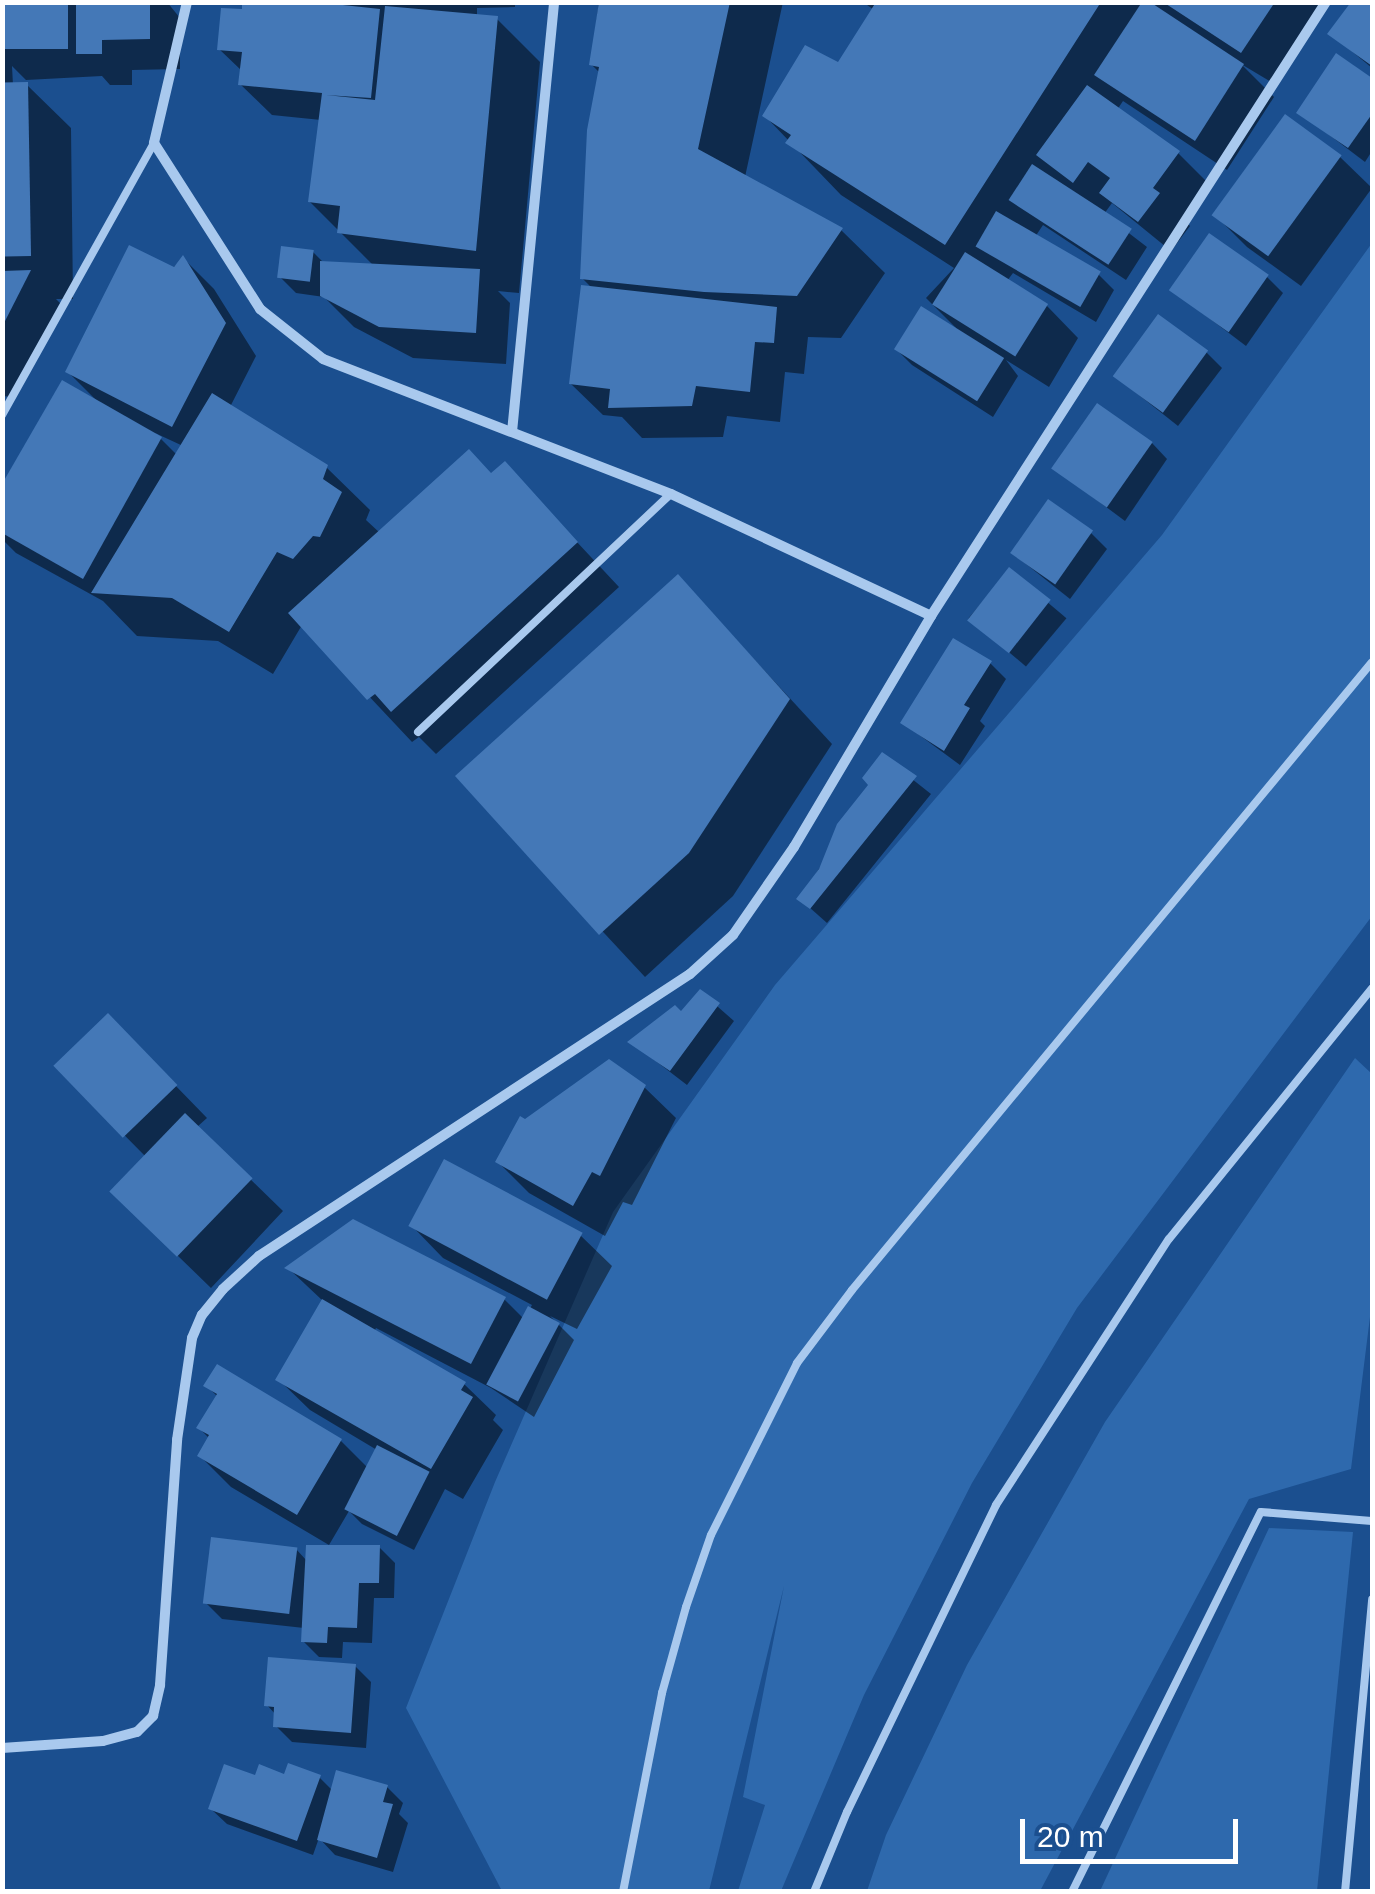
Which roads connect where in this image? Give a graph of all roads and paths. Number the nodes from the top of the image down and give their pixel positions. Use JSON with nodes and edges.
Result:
{"nodes":[{"id":1,"x":187,"y":2,"type":"edge"},
{"id":2,"x":554,"y":2,"type":"edge"},
{"id":3,"x":1326,"y":2,"type":"edge"},
{"id":4,"x":154,"y":143,"type":"junction"},
{"id":5,"x":2,"y":414,"type":"edge"},
{"id":6,"x":512,"y":432,"type":"junction"},
{"id":7,"x":671,"y":494,"type":"junction"},
{"id":8,"x":931,"y":616,"type":"junction"},
{"id":9,"x":1372,"y":662,"type":"edge"},
{"id":10,"x":418,"y":732,"type":"dead end"},
{"id":11,"x":1372,"y":988,"type":"edge"},
{"id":12,"x":1372,"y":1521,"type":"edge"},
{"id":13,"x":1372,"y":1599,"type":"edge"},
{"id":14,"x":2,"y":1748,"type":"edge"},
{"id":15,"x":622,"y":1892,"type":"edge"},
{"id":16,"x":814,"y":1892,"type":"edge"},
{"id":17,"x":1072,"y":1892,"type":"edge"},
{"id":18,"x":1346,"y":1892,"type":"edge"}],
"edges":[{"from":1,"to":4,"type":"street"},
{"from":2,"to":6,"type":"street"},
{"from":3,"to":8,"type":"street"},
{"from":4,"to":5,"type":"lane"},
{"from":4,"to":6,"type":"street"},
{"from":6,"to":7,"type":"street"},
{"from":7,"to":8,"type":"street"},
{"from":7,"to":10,"type":"lane"},
{"from":8,"to":14,"type":"street"},
{"from":9,"to":15,"type":"lane"},
{"from":11,"to":16,"type":"lane"},
{"from":12,"to":17,"type":"lane"},
{"from":13,"to":18,"type":"lane"}]}
